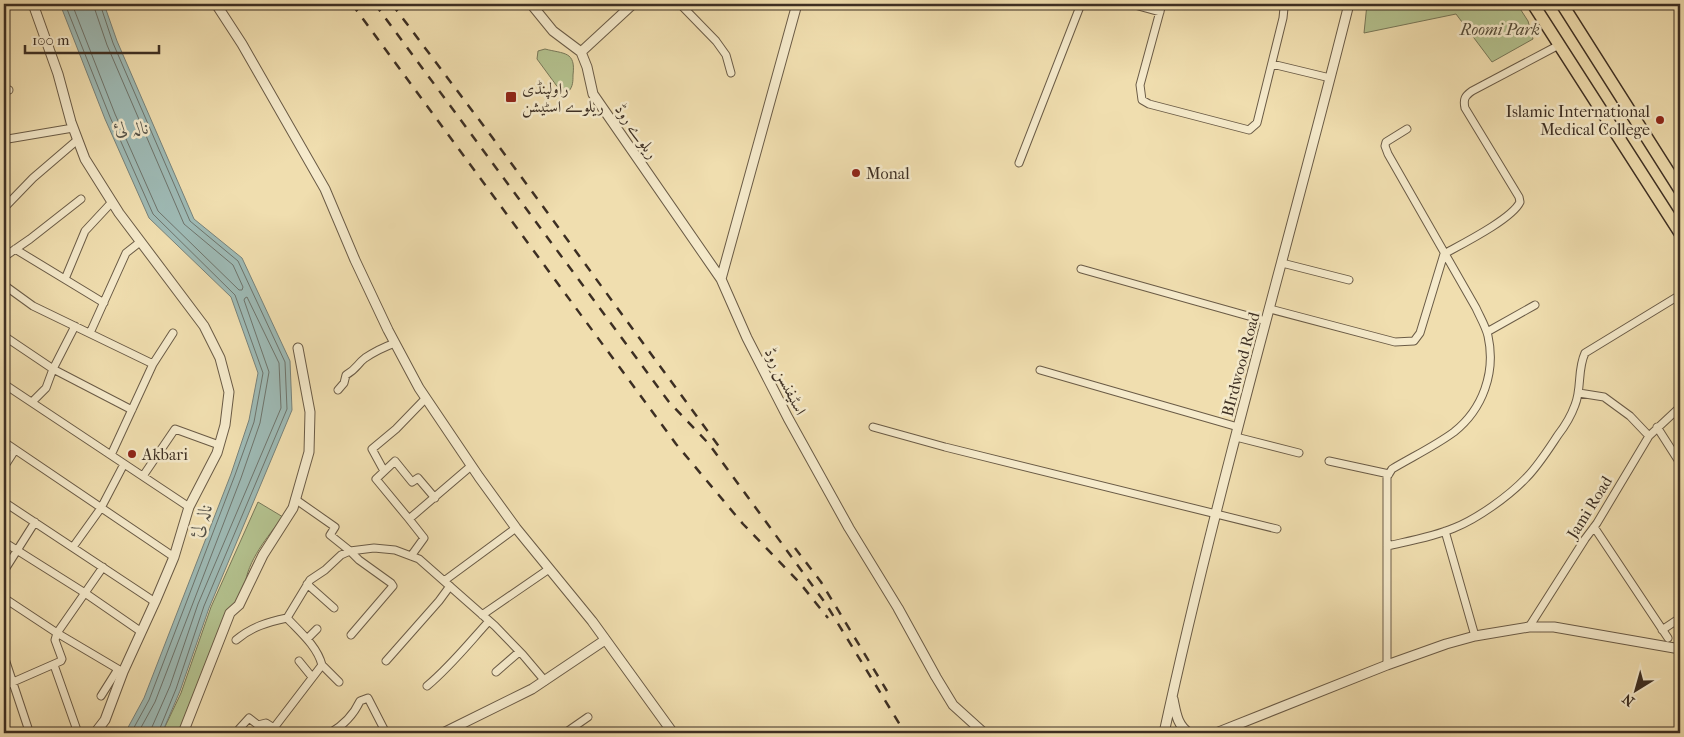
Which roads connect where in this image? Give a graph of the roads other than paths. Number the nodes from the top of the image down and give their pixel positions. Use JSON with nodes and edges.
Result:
{"nodes":[{"id":1,"x":33,"y":4,"type":"edge"},
{"id":2,"x":216,"y":4,"type":"edge"},
{"id":3,"x":531,"y":4,"type":"edge"},
{"id":4,"x":632,"y":4,"type":"edge"},
{"id":5,"x":680,"y":4,"type":"edge"},
{"id":6,"x":797,"y":4,"type":"edge"},
{"id":7,"x":1081,"y":4,"type":"edge"},
{"id":8,"x":1131,"y":4,"type":"edge"},
{"id":9,"x":1162,"y":4,"type":"edge"},
{"id":10,"x":1281,"y":4,"type":"edge"},
{"id":11,"x":1349,"y":4,"type":"edge"},
{"id":12,"x":1533,"y":4,"type":"edge"},
{"id":13,"x":1562,"y":4,"type":"edge"},
{"id":14,"x":1160,"y":12,"type":"junction"},
{"id":15,"x":1559,"y":45,"type":"junction"},
{"id":16,"x":581,"y":52,"type":"junction"},
{"id":17,"x":1272,"y":64,"type":"junction"},
{"id":18,"x":731,"y":73,"type":"dead end"},
{"id":19,"x":1330,"y":78,"type":"junction"},
{"id":20,"x":74,"y":128,"type":"junction"},
{"id":21,"x":1407,"y":129,"type":"dead end"},
{"id":22,"x":4,"y":141,"type":"edge"},
{"id":23,"x":75,"y":142,"type":"dead end"},
{"id":24,"x":1019,"y":163,"type":"dead end"},
{"id":25,"x":1680,"y":190,"type":"edge"},
{"id":26,"x":80,"y":199,"type":"dead end"},
{"id":27,"x":112,"y":202,"type":"junction"},
{"id":28,"x":4,"y":208,"type":"edge"},
{"id":29,"x":1680,"y":233,"type":"edge"},
{"id":30,"x":140,"y":242,"type":"junction"},
{"id":31,"x":15,"y":249,"type":"junction"},
{"id":32,"x":1444,"y":254,"type":"junction"},
{"id":33,"x":4,"y":257,"type":"edge"},
{"id":34,"x":1282,"y":263,"type":"junction"},
{"id":35,"x":1081,"y":269,"type":"dead end"},
{"id":36,"x":65,"y":279,"type":"junction"},
{"id":37,"x":721,"y":279,"type":"junction"},
{"id":38,"x":1350,"y":280,"type":"dead end"},
{"id":39,"x":4,"y":285,"type":"edge"},
{"id":40,"x":1680,"y":295,"type":"edge"},
{"id":41,"x":104,"y":303,"type":"junction"},
{"id":42,"x":1535,"y":305,"type":"dead end"},
{"id":43,"x":1270,"y":309,"type":"junction"},
{"id":44,"x":1266,"y":321,"type":"junction"},
{"id":45,"x":75,"y":326,"type":"junction"},
{"id":46,"x":1487,"y":332,"type":"junction"},
{"id":47,"x":90,"y":333,"type":"junction"},
{"id":48,"x":173,"y":333,"type":"dead end"},
{"id":49,"x":4,"y":336,"type":"edge"},
{"id":50,"x":395,"y":343,"type":"junction"},
{"id":51,"x":298,"y":348,"type":"dead end"},
{"id":52,"x":153,"y":364,"type":"junction"},
{"id":53,"x":53,"y":370,"type":"junction"},
{"id":54,"x":1040,"y":370,"type":"dead end"},
{"id":55,"x":4,"y":384,"type":"edge"},
{"id":56,"x":338,"y":390,"type":"dead end"},
{"id":57,"x":1579,"y":394,"type":"junction"},
{"id":58,"x":426,"y":398,"type":"junction"},
{"id":59,"x":32,"y":402,"type":"junction"},
{"id":60,"x":1680,"y":407,"type":"edge"},
{"id":61,"x":132,"y":410,"type":"junction"},
{"id":62,"x":873,"y":427,"type":"dead end"},
{"id":63,"x":1658,"y":427,"type":"junction"},
{"id":64,"x":1237,"y":432,"type":"junction"},
{"id":65,"x":1649,"y":436,"type":"junction"},
{"id":66,"x":4,"y":442,"type":"edge"},
{"id":67,"x":219,"y":445,"type":"junction"},
{"id":68,"x":15,"y":450,"type":"junction"},
{"id":69,"x":1299,"y":453,"type":"dead end"},
{"id":70,"x":111,"y":455,"type":"junction"},
{"id":71,"x":1329,"y":461,"type":"dead end"},
{"id":72,"x":124,"y":464,"type":"junction"},
{"id":73,"x":1680,"y":464,"type":"edge"},
{"id":74,"x":471,"y":466,"type":"junction"},
{"id":75,"x":4,"y":467,"type":"edge"},
{"id":76,"x":384,"y":471,"type":"junction"},
{"id":77,"x":1389,"y":474,"type":"junction"},
{"id":78,"x":143,"y":476,"type":"junction"},
{"id":79,"x":434,"y":498,"type":"junction"},
{"id":80,"x":295,"y":499,"type":"junction"},
{"id":81,"x":4,"y":502,"type":"edge"},
{"id":82,"x":189,"y":507,"type":"junction"},
{"id":83,"x":101,"y":508,"type":"junction"},
{"id":84,"x":1216,"y":513,"type":"junction"},
{"id":85,"x":409,"y":519,"type":"junction"},
{"id":86,"x":35,"y":522,"type":"junction"},
{"id":87,"x":1594,"y":527,"type":"junction"},
{"id":88,"x":516,"y":528,"type":"junction"},
{"id":89,"x":1278,"y":529,"type":"dead end"},
{"id":90,"x":1446,"y":531,"type":"junction"},
{"id":91,"x":4,"y":542,"type":"edge"},
{"id":92,"x":1387,"y":546,"type":"junction"},
{"id":93,"x":73,"y":547,"type":"junction"},
{"id":94,"x":350,"y":551,"type":"junction"},
{"id":95,"x":17,"y":552,"type":"junction"},
{"id":96,"x":412,"y":556,"type":"junction"},
{"id":97,"x":174,"y":557,"type":"junction"},
{"id":98,"x":103,"y":567,"type":"junction"},
{"id":99,"x":549,"y":569,"type":"junction"},
{"id":100,"x":4,"y":571,"type":"edge"},
{"id":101,"x":307,"y":584,"type":"junction"},
{"id":102,"x":447,"y":584,"type":"junction"},
{"id":103,"x":85,"y":594,"type":"junction"},
{"id":104,"x":4,"y":598,"type":"edge"},
{"id":105,"x":155,"y":602,"type":"junction"},
{"id":106,"x":334,"y":608,"type":"dead end"},
{"id":107,"x":482,"y":615,"type":"junction"},
{"id":108,"x":287,"y":618,"type":"junction"},
{"id":109,"x":1680,"y":618,"type":"edge"},
{"id":110,"x":489,"y":621,"type":"junction"},
{"id":111,"x":1529,"y":627,"type":"junction"},
{"id":112,"x":317,"y":629,"type":"dead end"},
{"id":113,"x":1662,"y":630,"type":"junction"},
{"id":114,"x":140,"y":631,"type":"junction"},
{"id":115,"x":57,"y":632,"type":"junction"},
{"id":116,"x":350,"y":635,"type":"dead end"},
{"id":117,"x":1475,"y":636,"type":"junction"},
{"id":118,"x":1668,"y":638,"type":"dead end"},
{"id":119,"x":307,"y":639,"type":"junction"},
{"id":120,"x":236,"y":640,"type":"dead end"},
{"id":121,"x":605,"y":640,"type":"junction"},
{"id":122,"x":1680,"y":649,"type":"edge"},
{"id":123,"x":520,"y":652,"type":"junction"},
{"id":124,"x":4,"y":656,"type":"edge"},
{"id":125,"x":298,"y":661,"type":"dead end"},
{"id":126,"x":386,"y":661,"type":"dead end"},
{"id":127,"x":54,"y":665,"type":"junction"},
{"id":128,"x":1387,"y":665,"type":"junction"},
{"id":129,"x":322,"y":666,"type":"junction"},
{"id":130,"x":120,"y":670,"type":"junction"},
{"id":131,"x":496,"y":672,"type":"dead end"},
{"id":132,"x":312,"y":677,"type":"junction"},
{"id":133,"x":545,"y":681,"type":"junction"},
{"id":134,"x":13,"y":682,"type":"junction"},
{"id":135,"x":339,"y":682,"type":"dead end"},
{"id":136,"x":4,"y":686,"type":"edge"},
{"id":137,"x":427,"y":686,"type":"dead end"},
{"id":138,"x":1173,"y":695,"type":"junction"},
{"id":139,"x":101,"y":696,"type":"dead end"},
{"id":140,"x":588,"y":717,"type":"dead end"},
{"id":141,"x":28,"y":728,"type":"dead end"},
{"id":142,"x":239,"y":729,"type":"dead end"},
{"id":143,"x":272,"y":731,"type":"edge"},
{"id":144,"x":78,"y":733,"type":"edge"},
{"id":145,"x":95,"y":733,"type":"edge"},
{"id":146,"x":183,"y":733,"type":"edge"},
{"id":147,"x":330,"y":733,"type":"edge"},
{"id":148,"x":386,"y":733,"type":"edge"},
{"id":149,"x":444,"y":733,"type":"edge"},
{"id":150,"x":565,"y":733,"type":"edge"},
{"id":151,"x":673,"y":733,"type":"edge"},
{"id":152,"x":984,"y":733,"type":"edge"},
{"id":153,"x":1164,"y":733,"type":"edge"},
{"id":154,"x":1189,"y":733,"type":"edge"},
{"id":155,"x":1216,"y":733,"type":"edge"}],
"edges":[{"from":1,"to":20,"type":"street"},
{"from":2,"to":50,"type":"street"},
{"from":3,"to":16,"type":"street"},
{"from":4,"to":16,"type":"street"},
{"from":5,"to":18,"type":"street"},
{"from":6,"to":37,"type":"street"},
{"from":7,"to":24,"type":"street"},
{"from":8,"to":14,"type":"street"},
{"from":9,"to":14,"type":"street"},
{"from":10,"to":17,"type":"street"},
{"from":11,"to":19,"type":"street","name":"BIrdwood Road"},
{"from":12,"to":15,"type":"highway"},
{"from":13,"to":25,"type":"highway"},
{"from":14,"to":17,"type":"street"},
{"from":15,"to":29,"type":"highway"},
{"from":15,"to":32,"type":"street"},
{"from":16,"to":37,"type":"street","name":"ریلوے روڈ"},
{"from":17,"to":19,"type":"street"},
{"from":19,"to":34,"type":"street","name":"BIrdwood Road"},
{"from":20,"to":22,"type":"street"},
{"from":20,"to":27,"type":"street"},
{"from":21,"to":32,"type":"street"},
{"from":23,"to":28,"type":"street"},
{"from":26,"to":31,"type":"street"},
{"from":27,"to":30,"type":"street"},
{"from":27,"to":36,"type":"street"},
{"from":30,"to":41,"type":"street"},
{"from":30,"to":67,"type":"street"},
{"from":31,"to":33,"type":"street"},
{"from":31,"to":36,"type":"street"},
{"from":32,"to":43,"type":"street"},
{"from":32,"to":46,"type":"street"},
{"from":34,"to":38,"type":"street"},
{"from":34,"to":43,"type":"street","name":"BIrdwood Road"},
{"from":35,"to":44,"type":"street"},
{"from":36,"to":41,"type":"street"},
{"from":37,"to":152,"type":"street","name":"اسٹیفنسن روڈ"},
{"from":39,"to":45,"type":"street"},
{"from":40,"to":57,"type":"street"},
{"from":41,"to":47,"type":"street"},
{"from":42,"to":46,"type":"street"},
{"from":43,"to":44,"type":"street","name":"BIrdwood Road"},
{"from":44,"to":64,"type":"street","name":"BIrdwood Road"},
{"from":45,"to":47,"type":"street"},
{"from":45,"to":53,"type":"street"},
{"from":46,"to":77,"type":"street"},
{"from":47,"to":52,"type":"street"},
{"from":48,"to":52,"type":"street"},
{"from":49,"to":53,"type":"street"},
{"from":50,"to":56,"type":"street"},
{"from":50,"to":58,"type":"street"},
{"from":51,"to":80,"type":"street"},
{"from":52,"to":61,"type":"street"},
{"from":53,"to":59,"type":"street"},
{"from":53,"to":61,"type":"street"},
{"from":54,"to":64,"type":"street"},
{"from":55,"to":59,"type":"street"},
{"from":57,"to":65,"type":"street"},
{"from":57,"to":90,"type":"street"},
{"from":58,"to":74,"type":"street"},
{"from":58,"to":76,"type":"street"},
{"from":59,"to":70,"type":"street"},
{"from":60,"to":63,"type":"street","name":"Jami Road"},
{"from":61,"to":70,"type":"street"},
{"from":62,"to":84,"type":"street"},
{"from":63,"to":65,"type":"street","name":"Jami Road"},
{"from":63,"to":73,"type":"street"},
{"from":64,"to":69,"type":"street"},
{"from":64,"to":84,"type":"street","name":"BIrdwood Road"},
{"from":65,"to":87,"type":"street","name":"Jami Road"},
{"from":66,"to":68,"type":"street"},
{"from":67,"to":78,"type":"street"},
{"from":67,"to":82,"type":"street"},
{"from":68,"to":75,"type":"street"},
{"from":68,"to":83,"type":"street"},
{"from":70,"to":72,"type":"street"},
{"from":71,"to":77,"type":"street"},
{"from":72,"to":78,"type":"street"},
{"from":72,"to":83,"type":"street"},
{"from":74,"to":79,"type":"street"},
{"from":74,"to":88,"type":"street"},
{"from":76,"to":79,"type":"street"},
{"from":76,"to":85,"type":"street"},
{"from":77,"to":92,"type":"street"},
{"from":78,"to":82,"type":"street"},
{"from":79,"to":85,"type":"street"},
{"from":80,"to":94,"type":"street"},
{"from":80,"to":146,"type":"street"},
{"from":81,"to":86,"type":"street"},
{"from":82,"to":97,"type":"street"},
{"from":83,"to":93,"type":"street"},
{"from":83,"to":97,"type":"street"},
{"from":84,"to":89,"type":"street"},
{"from":84,"to":138,"type":"street","name":"BIrdwood Road"},
{"from":85,"to":96,"type":"street"},
{"from":86,"to":93,"type":"street"},
{"from":86,"to":95,"type":"street"},
{"from":87,"to":111,"type":"street","name":"Jami Road"},
{"from":87,"to":113,"type":"street"},
{"from":88,"to":99,"type":"street"},
{"from":88,"to":102,"type":"street"},
{"from":90,"to":92,"type":"street"},
{"from":90,"to":117,"type":"street"},
{"from":91,"to":95,"type":"street"},
{"from":92,"to":128,"type":"street"},
{"from":93,"to":98,"type":"street"},
{"from":94,"to":96,"type":"street"},
{"from":94,"to":101,"type":"street"},
{"from":94,"to":116,"type":"street"},
{"from":95,"to":100,"type":"street"},
{"from":95,"to":103,"type":"street"},
{"from":96,"to":102,"type":"street"},
{"from":97,"to":105,"type":"street"},
{"from":98,"to":103,"type":"street"},
{"from":98,"to":105,"type":"street"},
{"from":99,"to":107,"type":"street"},
{"from":99,"to":121,"type":"street"},
{"from":101,"to":106,"type":"street"},
{"from":101,"to":108,"type":"street"},
{"from":102,"to":107,"type":"street"},
{"from":102,"to":126,"type":"street"},
{"from":103,"to":114,"type":"street"},
{"from":103,"to":115,"type":"street"},
{"from":104,"to":115,"type":"street"},
{"from":105,"to":114,"type":"street"},
{"from":107,"to":110,"type":"street"},
{"from":108,"to":119,"type":"street"},
{"from":108,"to":120,"type":"street"},
{"from":109,"to":113,"type":"street"},
{"from":110,"to":123,"type":"street"},
{"from":110,"to":137,"type":"street"},
{"from":111,"to":117,"type":"street"},
{"from":111,"to":122,"type":"street"},
{"from":112,"to":119,"type":"street"},
{"from":113,"to":118,"type":"street"},
{"from":114,"to":130,"type":"street"},
{"from":115,"to":127,"type":"street"},
{"from":115,"to":130,"type":"street"},
{"from":117,"to":128,"type":"street"},
{"from":119,"to":129,"type":"street"},
{"from":121,"to":133,"type":"street"},
{"from":121,"to":151,"type":"street"},
{"from":123,"to":131,"type":"street"},
{"from":123,"to":133,"type":"street"},
{"from":124,"to":134,"type":"street"},
{"from":125,"to":132,"type":"street"},
{"from":127,"to":134,"type":"street"},
{"from":127,"to":144,"type":"street"},
{"from":128,"to":155,"type":"street"},
{"from":129,"to":132,"type":"street"},
{"from":129,"to":135,"type":"street"},
{"from":130,"to":139,"type":"street"},
{"from":130,"to":145,"type":"street"},
{"from":132,"to":143,"type":"street"},
{"from":133,"to":149,"type":"street"},
{"from":134,"to":136,"type":"street"},
{"from":134,"to":141,"type":"street"},
{"from":138,"to":153,"type":"street","name":"BIrdwood Road"},
{"from":138,"to":154,"type":"street"},
{"from":140,"to":150,"type":"street"},
{"from":142,"to":143,"type":"street"},
{"from":147,"to":148,"type":"street"}]}
